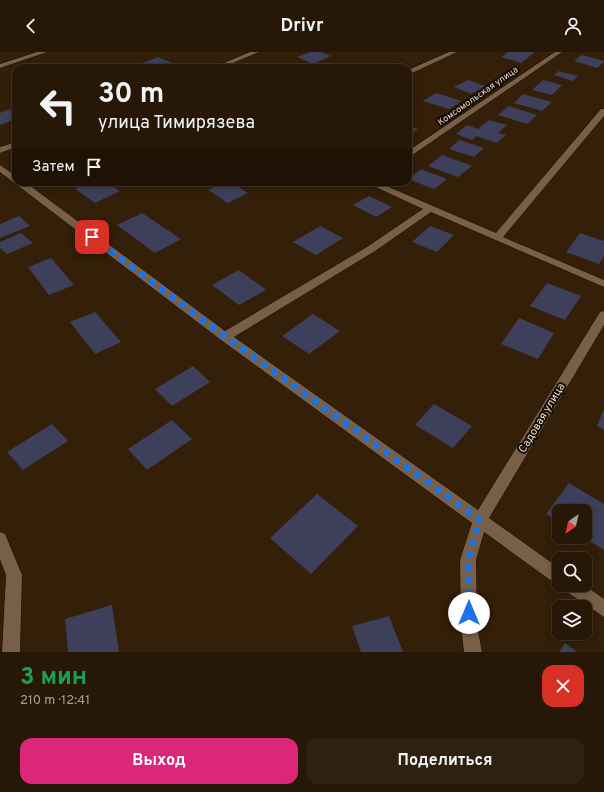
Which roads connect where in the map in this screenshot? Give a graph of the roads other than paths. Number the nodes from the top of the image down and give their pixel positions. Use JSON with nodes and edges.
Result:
{"nodes":[{"id":1,"x":44,"y":52,"type":"edge"},
{"id":2,"x":256,"y":52,"type":"edge"},
{"id":3,"x":454,"y":52,"type":"edge"},
{"id":4,"x":559,"y":52,"type":"edge"},
{"id":5,"x":225,"y":64,"type":"edge"},
{"id":6,"x":0,"y":66,"type":"edge"},
{"id":7,"x":412,"y":71,"type":"edge"},
{"id":8,"x":604,"y":111,"type":"edge"},
{"id":9,"x":12,"y":146,"type":"edge"},
{"id":10,"x":0,"y":150,"type":"edge"},
{"id":11,"x":412,"y":152,"type":"edge"},
{"id":12,"x":0,"y":168,"type":"edge"},
{"id":13,"x":12,"y":177,"type":"edge"},
{"id":14,"x":24,"y":186,"type":"edge"},
{"id":15,"x":378,"y":186,"type":"edge"},
{"id":16,"x":430,"y":209,"type":"junction"},
{"id":17,"x":497,"y":238,"type":"junction"},
{"id":18,"x":604,"y":284,"type":"edge"},
{"id":19,"x":604,"y":315,"type":"edge"},
{"id":20,"x":226,"y":337,"type":"junction"},
{"id":21,"x":480,"y":520,"type":"junction"},
{"id":22,"x":1,"y":546,"type":"edge"},
{"id":23,"x":552,"y":572,"type":"edge"},
{"id":24,"x":580,"y":592,"type":"edge"},
{"id":25,"x":604,"y":609,"type":"edge"},
{"id":26,"x":11,"y":652,"type":"edge"},
{"id":27,"x":473,"y":652,"type":"edge"}],
"edges":[{"from":1,"to":6,"type":"street"},
{"from":2,"to":5,"type":"street"},
{"from":3,"to":7,"type":"street"},
{"from":4,"to":11,"type":"street","name":"Комсомольская улица"},
{"from":8,"to":17,"type":"street"},
{"from":9,"to":10,"type":"street"},
{"from":12,"to":13,"type":"street"},
{"from":14,"to":20,"type":"street"},
{"from":15,"to":16,"type":"street"},
{"from":16,"to":17,"type":"street"},
{"from":16,"to":20,"type":"street"},
{"from":17,"to":18,"type":"street"},
{"from":19,"to":21,"type":"street","name":"Садовая улица"},
{"from":20,"to":21,"type":"street"},
{"from":21,"to":23,"type":"street"},
{"from":21,"to":27,"type":"street","name":"Садовая улица"},
{"from":22,"to":26,"type":"street"},
{"from":24,"to":25,"type":"street"}]}
